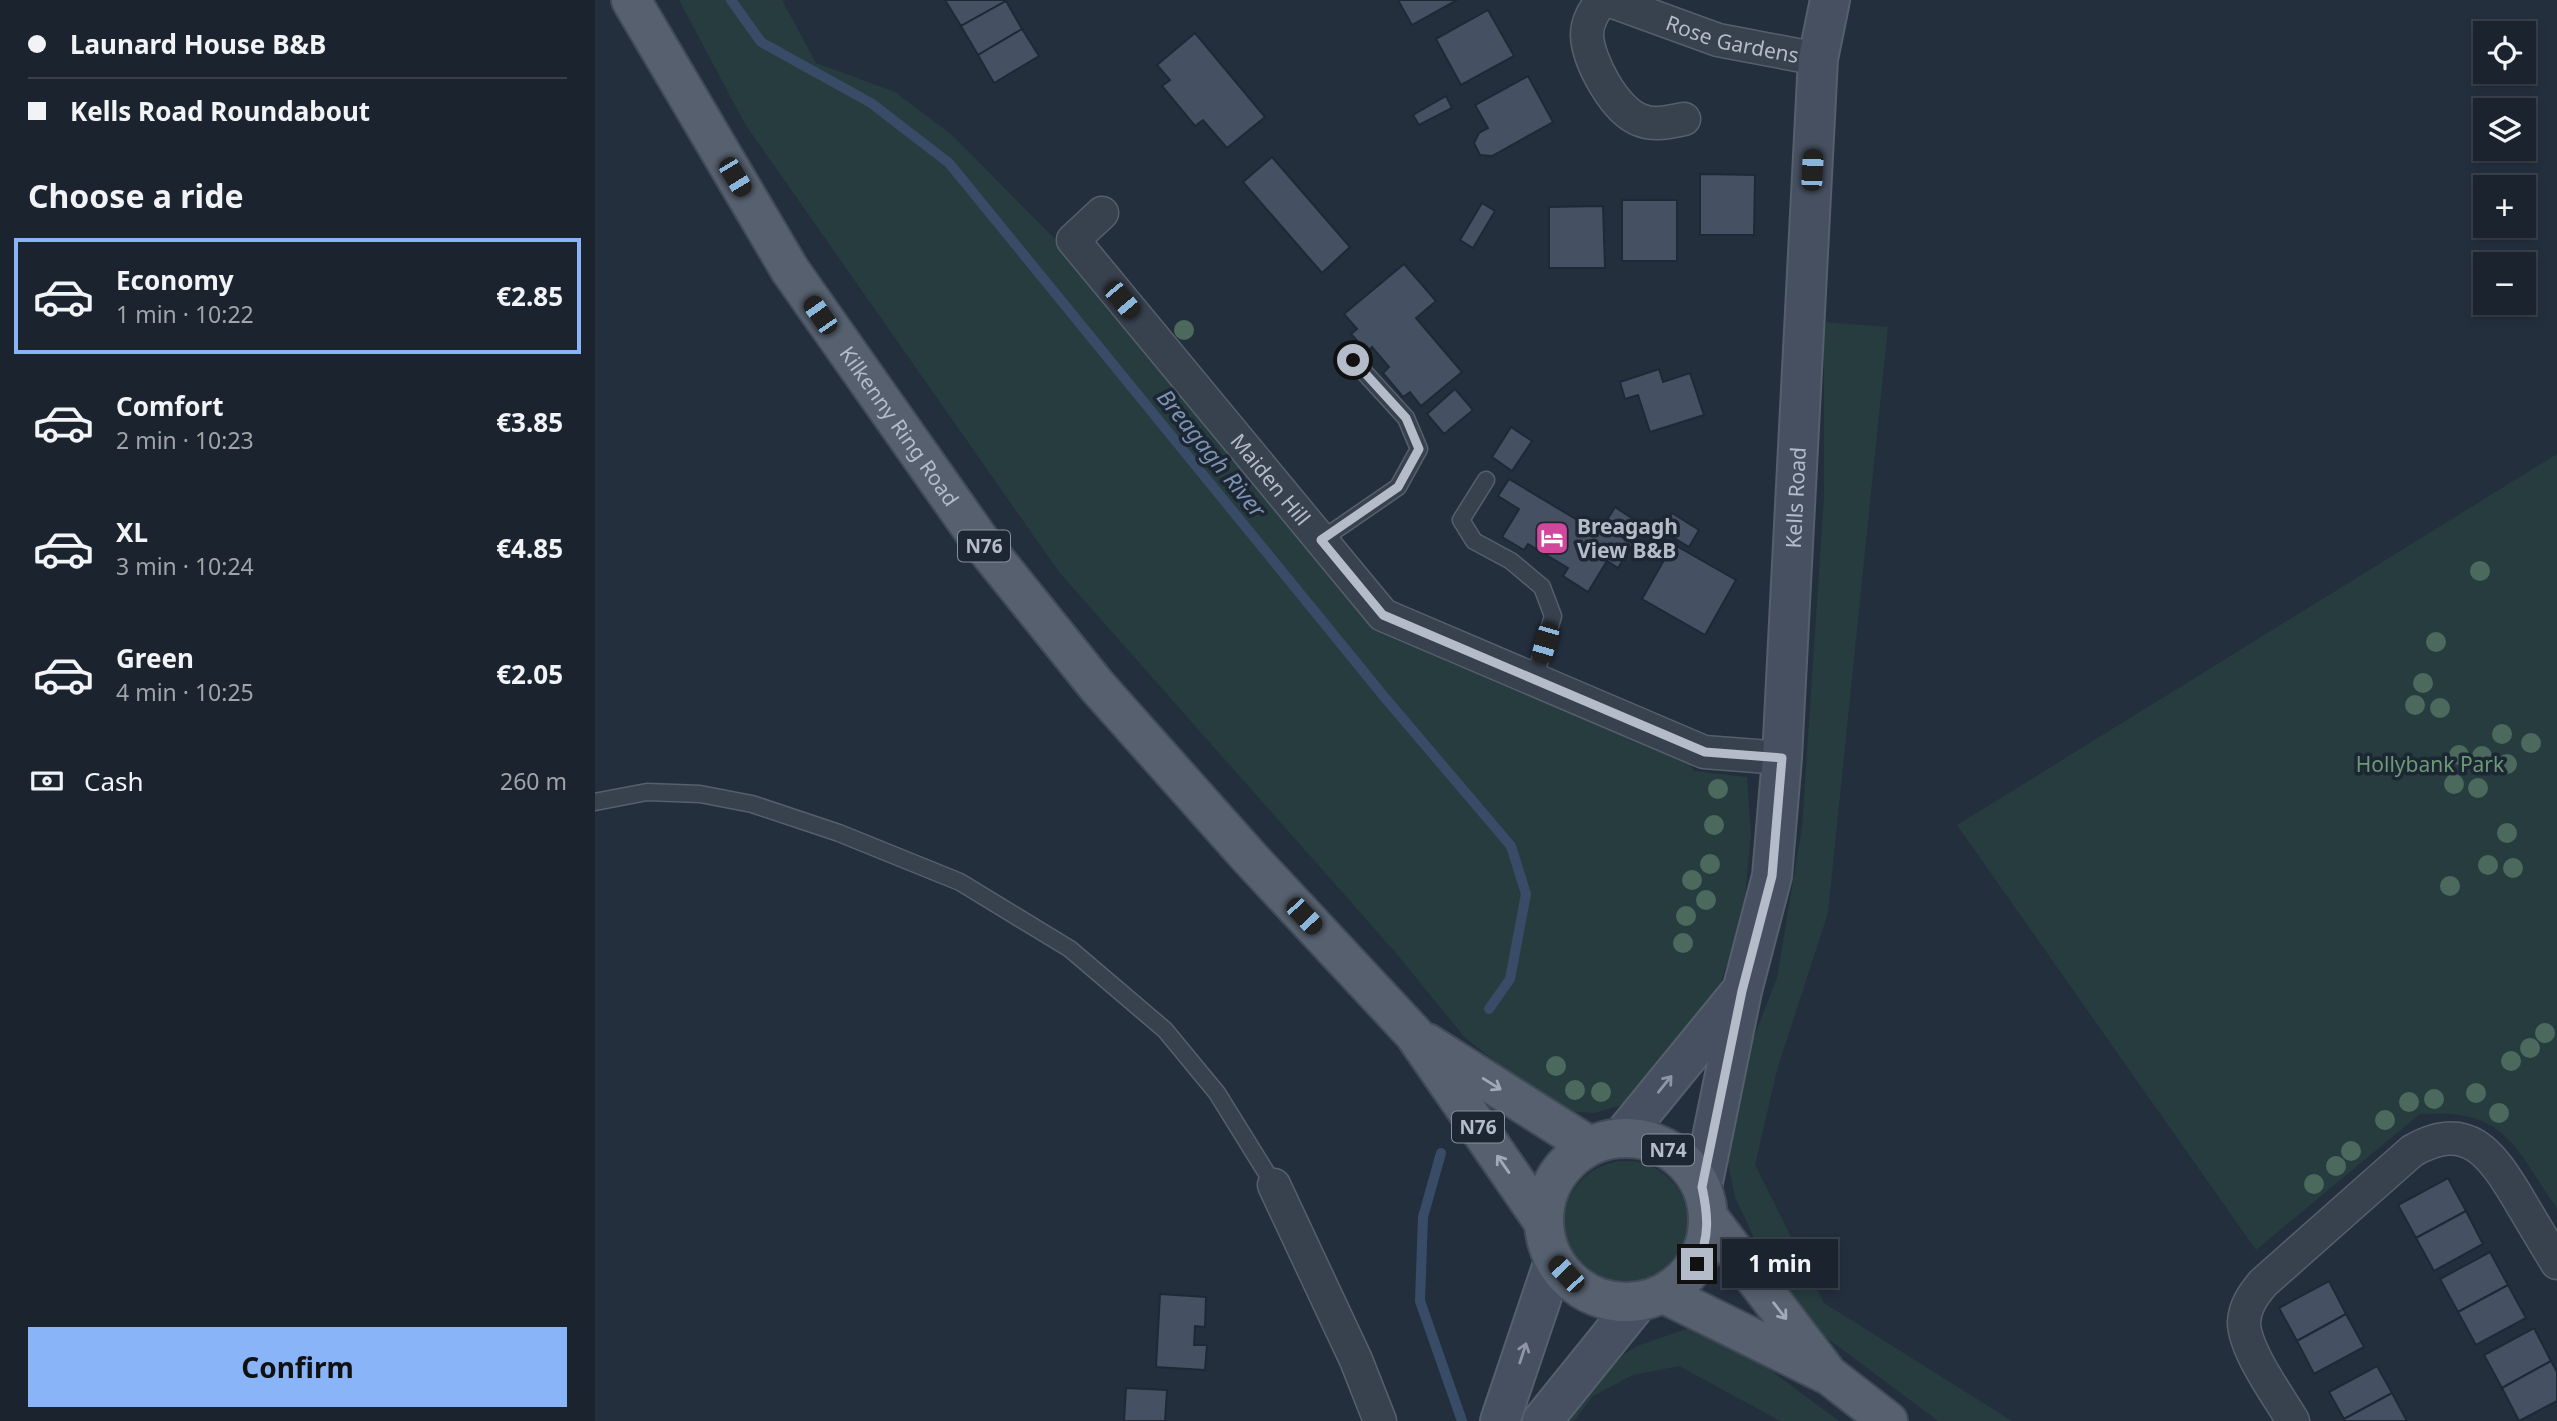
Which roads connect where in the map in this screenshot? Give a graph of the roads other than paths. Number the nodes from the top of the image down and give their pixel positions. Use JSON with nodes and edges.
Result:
{"nodes":[{"id":1,"x":631,"y":0,"type":"edge"},
{"id":2,"x":1602,"y":0,"type":"edge"},
{"id":3,"x":1608,"y":0,"type":"edge"},
{"id":4,"x":1830,"y":0,"type":"edge"},
{"id":5,"x":1818,"y":59,"type":"junction"},
{"id":6,"x":1683,"y":119,"type":"dead end"},
{"id":7,"x":1102,"y":213,"type":"dead end"},
{"id":8,"x":1353,"y":360,"type":"dead end"},
{"id":9,"x":1486,"y":480,"type":"dead end"},
{"id":10,"x":1321,"y":540,"type":"junction"},
{"id":11,"x":1534,"y":680,"type":"junction"},
{"id":12,"x":1782,"y":758,"type":"junction"},
{"id":13,"x":595,"y":802,"type":"edge"},
{"id":14,"x":1742,"y":991,"type":"junction"},
{"id":15,"x":1414,"y":1034,"type":"junction"},
{"id":16,"x":1605,"y":1141,"type":"junction"},
{"id":17,"x":1275,"y":1185,"type":"joint"},
{"id":18,"x":1705,"y":1203,"type":"junction"},
{"id":19,"x":1542,"y":1220,"type":"junction"},
{"id":20,"x":1554,"y":1261,"type":"junction"},
{"id":21,"x":2557,"y":1264,"type":"edge"},
{"id":22,"x":1651,"y":1298,"type":"junction"},
{"id":23,"x":1830,"y":1376,"type":"junction"},
{"id":24,"x":1501,"y":1419,"type":"edge"},
{"id":25,"x":1380,"y":1421,"type":"edge"},
{"id":26,"x":1542,"y":1421,"type":"edge"},
{"id":27,"x":1888,"y":1421,"type":"edge"},
{"id":28,"x":2293,"y":1421,"type":"edge"}],
"edges":[{"from":1,"to":15,"type":"main road","name":"Kilkenny Ring Road","number":"N76"},
{"from":2,"to":6,"type":"street"},
{"from":3,"to":5,"type":"street","name":"Rose Gardens"},
{"from":4,"to":5,"type":"main road","name":"Kells Road"},
{"from":5,"to":12,"type":"main road","name":"Kells Road"},
{"from":7,"to":10,"type":"street","name":"Maiden Hill"},
{"from":8,"to":10,"type":"lane"},
{"from":9,"to":11,"type":"lane"},
{"from":10,"to":11,"type":"street","name":"Maiden Hill"},
{"from":11,"to":12,"type":"street","name":"Maiden Hill"},
{"from":12,"to":14,"type":"main road","name":"Kells Road"},
{"from":13,"to":17,"type":"lane"},
{"from":16,"to":14,"type":"main road","name":"Kells Road","one_way":true},
{"from":14,"to":18,"type":"main road","name":"Kells Road"},
{"from":15,"to":16,"type":"main road","name":"Kilkenny Ring Road","number":"N76","one_way":true},
{"from":19,"to":15,"type":"main road","name":"Kilkenny Ring Road","number":"N76","one_way":true},
{"from":16,"to":18,"type":"main road","number":"N74"},
{"from":16,"to":19,"type":"main road"},
{"from":17,"to":25,"type":"street"},
{"from":18,"to":22,"type":"main road"},
{"from":18,"to":23,"type":"main road","one_way":true},
{"from":19,"to":20,"type":"main road"},
{"from":20,"to":22,"type":"main road"},
{"from":24,"to":20,"type":"main road","one_way":true},
{"from":21,"to":28,"type":"street"},
{"from":22,"to":23,"type":"main road"},
{"from":22,"to":26,"type":"main road"},
{"from":23,"to":27,"type":"main road"}]}
